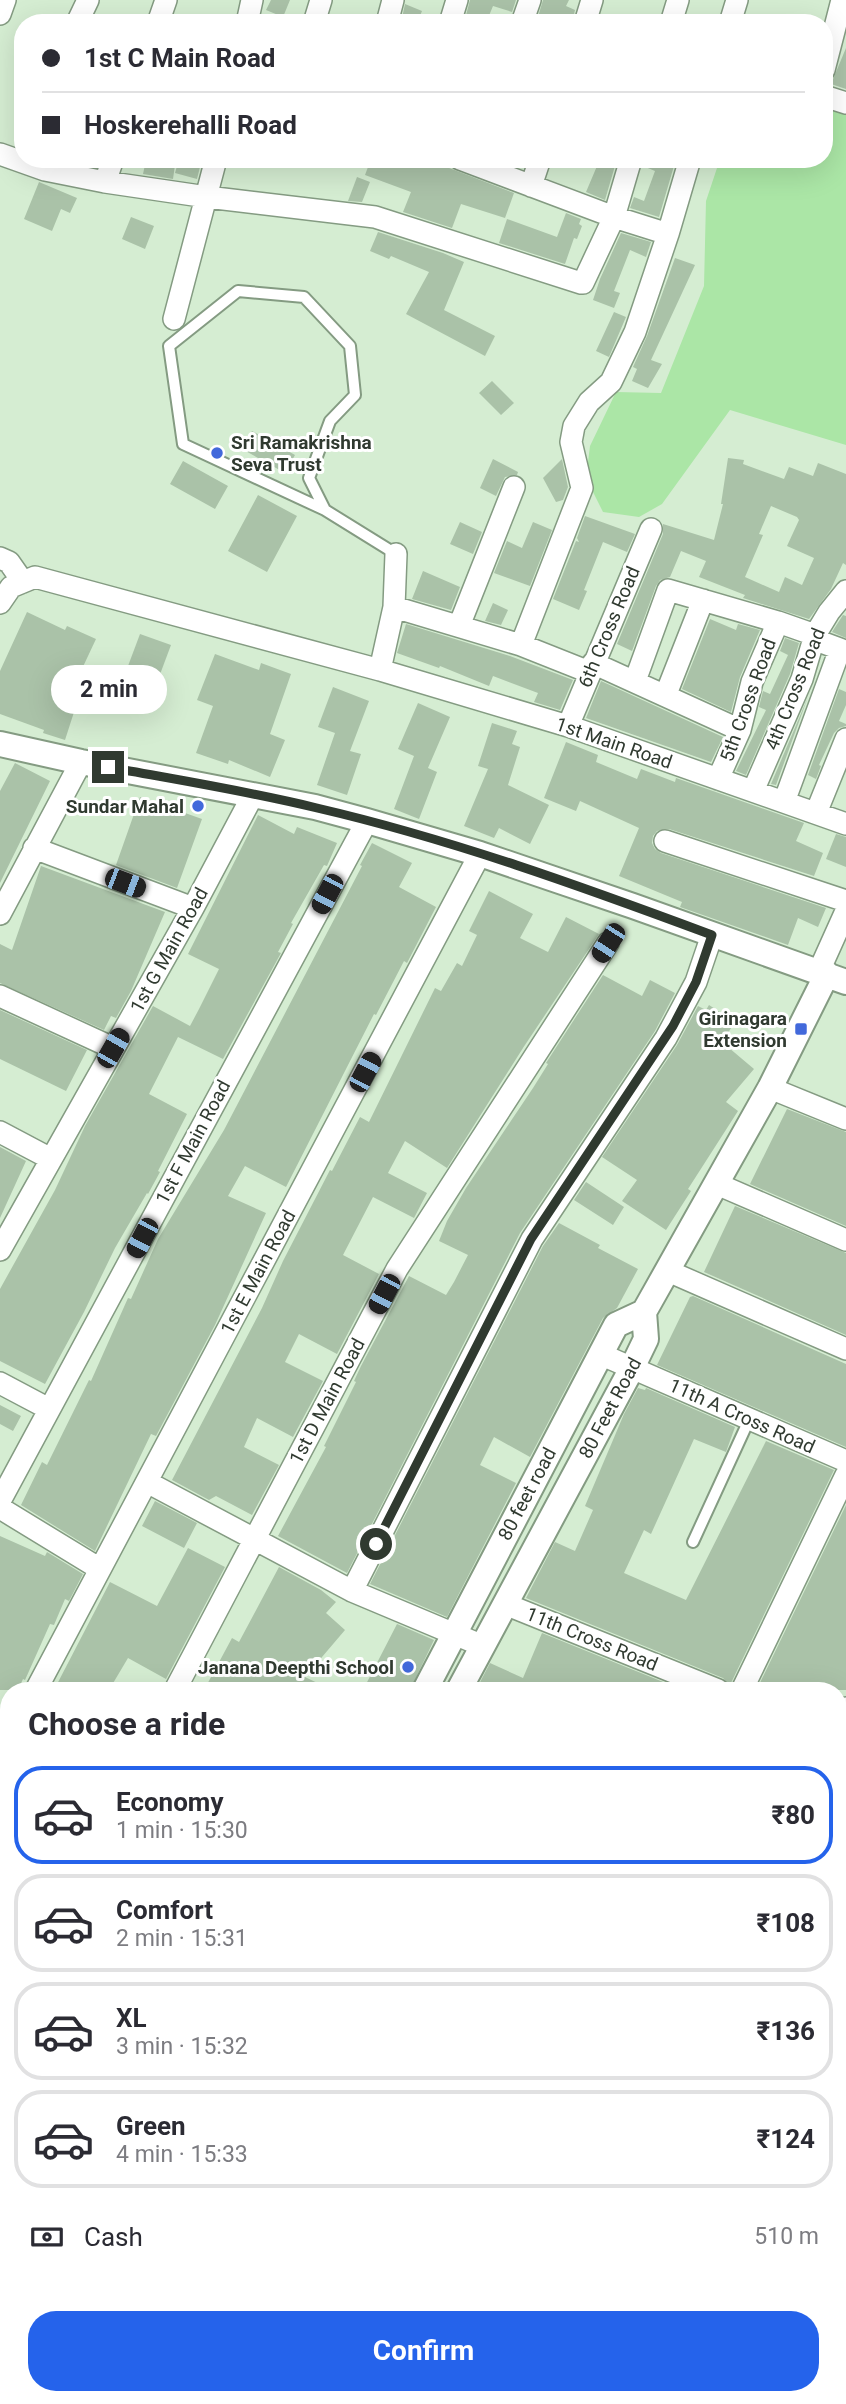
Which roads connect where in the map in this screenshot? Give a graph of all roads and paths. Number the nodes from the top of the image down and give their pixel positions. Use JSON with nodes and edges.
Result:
{"nodes":[{"id":1,"x":5,"y":0,"type":"edge"},
{"id":2,"x":842,"y":0,"type":"edge"},
{"id":3,"x":0,"y":14,"type":"edge"},
{"id":4,"x":833,"y":35,"type":"edge"},
{"id":5,"x":56,"y":168,"type":"edge"},
{"id":6,"x":110,"y":168,"type":"edge"},
{"id":7,"x":214,"y":168,"type":"edge"},
{"id":8,"x":487,"y":168,"type":"edge"},
{"id":9,"x":537,"y":168,"type":"edge"},
{"id":10,"x":628,"y":168,"type":"edge"},
{"id":11,"x":687,"y":168,"type":"edge"},
{"id":12,"x":105,"y":182,"type":"junction"},
{"id":13,"x":531,"y":186,"type":"junction"},
{"id":14,"x":207,"y":197,"type":"junction"},
{"id":15,"x":614,"y":218,"type":"junction"},
{"id":16,"x":668,"y":234,"type":"junction"},
{"id":17,"x":174,"y":319,"type":"dead end"},
{"id":18,"x":514,"y":487,"type":"dead end"},
{"id":19,"x":326,"y":510,"type":"junction"},
{"id":20,"x":651,"y":528,"type":"dead end"},
{"id":21,"x":396,"y":554,"type":"joint"},
{"id":22,"x":0,"y":558,"type":"edge"},
{"id":23,"x":23,"y":582,"type":"junction"},
{"id":24,"x":846,"y":591,"type":"edge"},
{"id":25,"x":703,"y":600,"type":"junction"},
{"id":26,"x":0,"y":603,"type":"edge"},
{"id":27,"x":394,"y":607,"type":"junction"},
{"id":28,"x":778,"y":622,"type":"junction"},
{"id":29,"x":459,"y":626,"type":"junction"},
{"id":30,"x":814,"y":637,"type":"junction"},
{"id":31,"x":521,"y":645,"type":"junction"},
{"id":32,"x":591,"y":668,"type":"junction"},
{"id":33,"x":380,"y":670,"type":"junction"},
{"id":34,"x":635,"y":681,"type":"junction"},
{"id":35,"x":666,"y":694,"type":"junction"},
{"id":36,"x":568,"y":726,"type":"junction"},
{"id":37,"x":740,"y":730,"type":"junction"},
{"id":38,"x":846,"y":739,"type":"edge"},
{"id":39,"x":0,"y":744,"type":"edge"},
{"id":40,"x":81,"y":762,"type":"junction"},
{"id":41,"x":718,"y":779,"type":"junction"},
{"id":42,"x":753,"y":791,"type":"junction"},
{"id":43,"x":253,"y":795,"type":"junction"},
{"id":44,"x":784,"y":802,"type":"junction"},
{"id":45,"x":816,"y":813,"type":"junction"},
{"id":46,"x":367,"y":821,"type":"junction"},
{"id":47,"x":846,"y":824,"type":"edge"},
{"id":48,"x":665,"y":841,"type":"dead end"},
{"id":49,"x":34,"y":848,"type":"junction"},
{"id":50,"x":480,"y":854,"type":"junction"},
{"id":51,"x":846,"y":901,"type":"edge"},
{"id":52,"x":193,"y":908,"type":"junction"},
{"id":53,"x":846,"y":911,"type":"edge"},
{"id":54,"x":0,"y":914,"type":"edge"},
{"id":55,"x":712,"y":935,"type":"junction"},
{"id":56,"x":608,"y":943,"type":"dead end"},
{"id":57,"x":830,"y":976,"type":"edge"},
{"id":58,"x":0,"y":996,"type":"edge"},
{"id":59,"x":113,"y":1048,"type":"junction"},
{"id":60,"x":770,"y":1088,"type":"junction"},
{"id":61,"x":846,"y":1119,"type":"edge"},
{"id":62,"x":0,"y":1132,"type":"edge"},
{"id":63,"x":51,"y":1159,"type":"junction"},
{"id":64,"x":717,"y":1184,"type":"junction"},
{"id":65,"x":846,"y":1240,"type":"edge"},
{"id":66,"x":0,"y":1250,"type":"edge"},
{"id":67,"x":668,"y":1271,"type":"junction"},
{"id":68,"x":643,"y":1312,"type":"junction"},
{"id":69,"x":846,"y":1349,"type":"edge"},
{"id":70,"x":600,"y":1354,"type":"junction"},
{"id":71,"x":632,"y":1368,"type":"junction"},
{"id":72,"x":0,"y":1383,"type":"edge"},
{"id":73,"x":49,"y":1409,"type":"junction"},
{"id":74,"x":749,"y":1420,"type":"junction"},
{"id":75,"x":846,"y":1461,"type":"edge"},
{"id":76,"x":846,"y":1475,"type":"edge"},
{"id":77,"x":147,"y":1482,"type":"junction"},
{"id":78,"x":0,"y":1501,"type":"edge"},
{"id":79,"x":0,"y":1508,"type":"edge"},
{"id":80,"x":254,"y":1540,"type":"junction"},
{"id":81,"x":693,"y":1542,"type":"dead end"},
{"id":82,"x":100,"y":1569,"type":"junction"},
{"id":83,"x":352,"y":1591,"type":"junction"},
{"id":84,"x":505,"y":1604,"type":"junction"},
{"id":85,"x":453,"y":1635,"type":"junction"},
{"id":86,"x":483,"y":1646,"type":"junction"},
{"id":87,"x":40,"y":1682,"type":"edge"},
{"id":88,"x":179,"y":1682,"type":"edge"},
{"id":89,"x":429,"y":1682,"type":"edge"},
{"id":90,"x":463,"y":1682,"type":"edge"},
{"id":91,"x":698,"y":1682,"type":"edge"},
{"id":92,"x":746,"y":1682,"type":"edge"}],
"edges":[{"from":1,"to":3,"type":"street"},
{"from":2,"to":4,"type":"street"},
{"from":5,"to":12,"type":"street"},
{"from":6,"to":12,"type":"street"},
{"from":7,"to":14,"type":"street"},
{"from":8,"to":13,"type":"street"},
{"from":9,"to":13,"type":"street"},
{"from":10,"to":15,"type":"street"},
{"from":11,"to":16,"type":"street"},
{"from":12,"to":14,"type":"street"},
{"from":13,"to":15,"type":"street"},
{"from":14,"to":15,"type":"street"},
{"from":14,"to":17,"type":"street"},
{"from":15,"to":16,"type":"street"},
{"from":16,"to":31,"type":"street"},
{"from":18,"to":29,"type":"street"},
{"from":19,"to":19,"type":"lane"},
{"from":19,"to":21,"type":"lane"},
{"from":20,"to":32,"type":"street","name":"6th Cross Road"},
{"from":21,"to":27,"type":"street"},
{"from":22,"to":23,"type":"street"},
{"from":23,"to":26,"type":"street"},
{"from":23,"to":33,"type":"street","name":"1st Main Road"},
{"from":24,"to":30,"type":"street","name":"4th Cross Road"},
{"from":25,"to":28,"type":"street"},
{"from":25,"to":34,"type":"street"},
{"from":25,"to":35,"type":"street"},
{"from":27,"to":29,"type":"street"},
{"from":27,"to":33,"type":"street"},
{"from":28,"to":30,"type":"street"},
{"from":28,"to":37,"type":"street","name":"5th Cross Road"},
{"from":29,"to":31,"type":"street"},
{"from":30,"to":42,"type":"street","name":"4th Cross Road"},
{"from":30,"to":44,"type":"street"},
{"from":31,"to":32,"type":"street"},
{"from":32,"to":34,"type":"street"},
{"from":32,"to":36,"type":"street","name":"6th Cross Road"},
{"from":33,"to":36,"type":"street","name":"1st Main Road"},
{"from":34,"to":35,"type":"street"},
{"from":35,"to":37,"type":"street"},
{"from":36,"to":41,"type":"street","name":"1st Main Road"},
{"from":37,"to":41,"type":"street","name":"5th Cross Road"},
{"from":38,"to":45,"type":"street"},
{"from":39,"to":40,"type":"street"},
{"from":40,"to":43,"type":"street"},
{"from":40,"to":49,"type":"street"},
{"from":41,"to":42,"type":"street","name":"1st Main Road"},
{"from":42,"to":44,"type":"street","name":"1st Main Road"},
{"from":43,"to":46,"type":"street"},
{"from":43,"to":52,"type":"street","name":"1st G Main Road"},
{"from":44,"to":45,"type":"street","name":"1st Main Road"},
{"from":45,"to":47,"type":"street","name":"1st Main Road"},
{"from":46,"to":50,"type":"street"},
{"from":46,"to":73,"type":"street","name":"1st F Main Road"},
{"from":48,"to":51,"type":"street"},
{"from":49,"to":52,"type":"street"},
{"from":49,"to":54,"type":"street"},
{"from":50,"to":55,"type":"street"},
{"from":50,"to":77,"type":"street","name":"1st E Main Road"},
{"from":52,"to":59,"type":"street","name":"1st G Main Road"},
{"from":53,"to":57,"type":"street"},
{"from":55,"to":57,"type":"street"},
{"from":55,"to":83,"type":"street"},
{"from":56,"to":80,"type":"street","name":"1st D Main Road"},
{"from":57,"to":60,"type":"street"},
{"from":58,"to":59,"type":"street"},
{"from":59,"to":63,"type":"street","name":"1st G Main Road"},
{"from":60,"to":61,"type":"street"},
{"from":60,"to":64,"type":"street"},
{"from":62,"to":63,"type":"street"},
{"from":63,"to":66,"type":"street","name":"1st G Main Road"},
{"from":64,"to":65,"type":"street"},
{"from":64,"to":67,"type":"street"},
{"from":67,"to":68,"type":"street"},
{"from":67,"to":69,"type":"street"},
{"from":68,"to":70,"type":"street","name":"80 feet road"},
{"from":68,"to":71,"type":"street","name":"80 Feet Road"},
{"from":70,"to":71,"type":"street","name":"11th A Cross Road"},
{"from":70,"to":85,"type":"street","name":"80 feet road"},
{"from":71,"to":74,"type":"street","name":"11th A Cross Road"},
{"from":71,"to":84,"type":"street","name":"80 Feet Road"},
{"from":72,"to":73,"type":"street"},
{"from":73,"to":78,"type":"street","name":"1st F Main Road"},
{"from":74,"to":75,"type":"street","name":"11th A Cross Road"},
{"from":74,"to":81,"type":"lane"},
{"from":76,"to":92,"type":"street"},
{"from":77,"to":80,"type":"street"},
{"from":77,"to":82,"type":"street","name":"1st E Main Road"},
{"from":79,"to":82,"type":"street"},
{"from":80,"to":83,"type":"street"},
{"from":80,"to":88,"type":"street","name":"1st D Main Road"},
{"from":82,"to":87,"type":"street","name":"1st E Main Road"},
{"from":83,"to":85,"type":"street"},
{"from":84,"to":86,"type":"street","name":"80 Feet Road"},
{"from":84,"to":91,"type":"street","name":"11th Cross Road"},
{"from":85,"to":86,"type":"street"},
{"from":85,"to":89,"type":"street","name":"80 feet road"},
{"from":86,"to":90,"type":"street","name":"80 Feet Road"}]}
